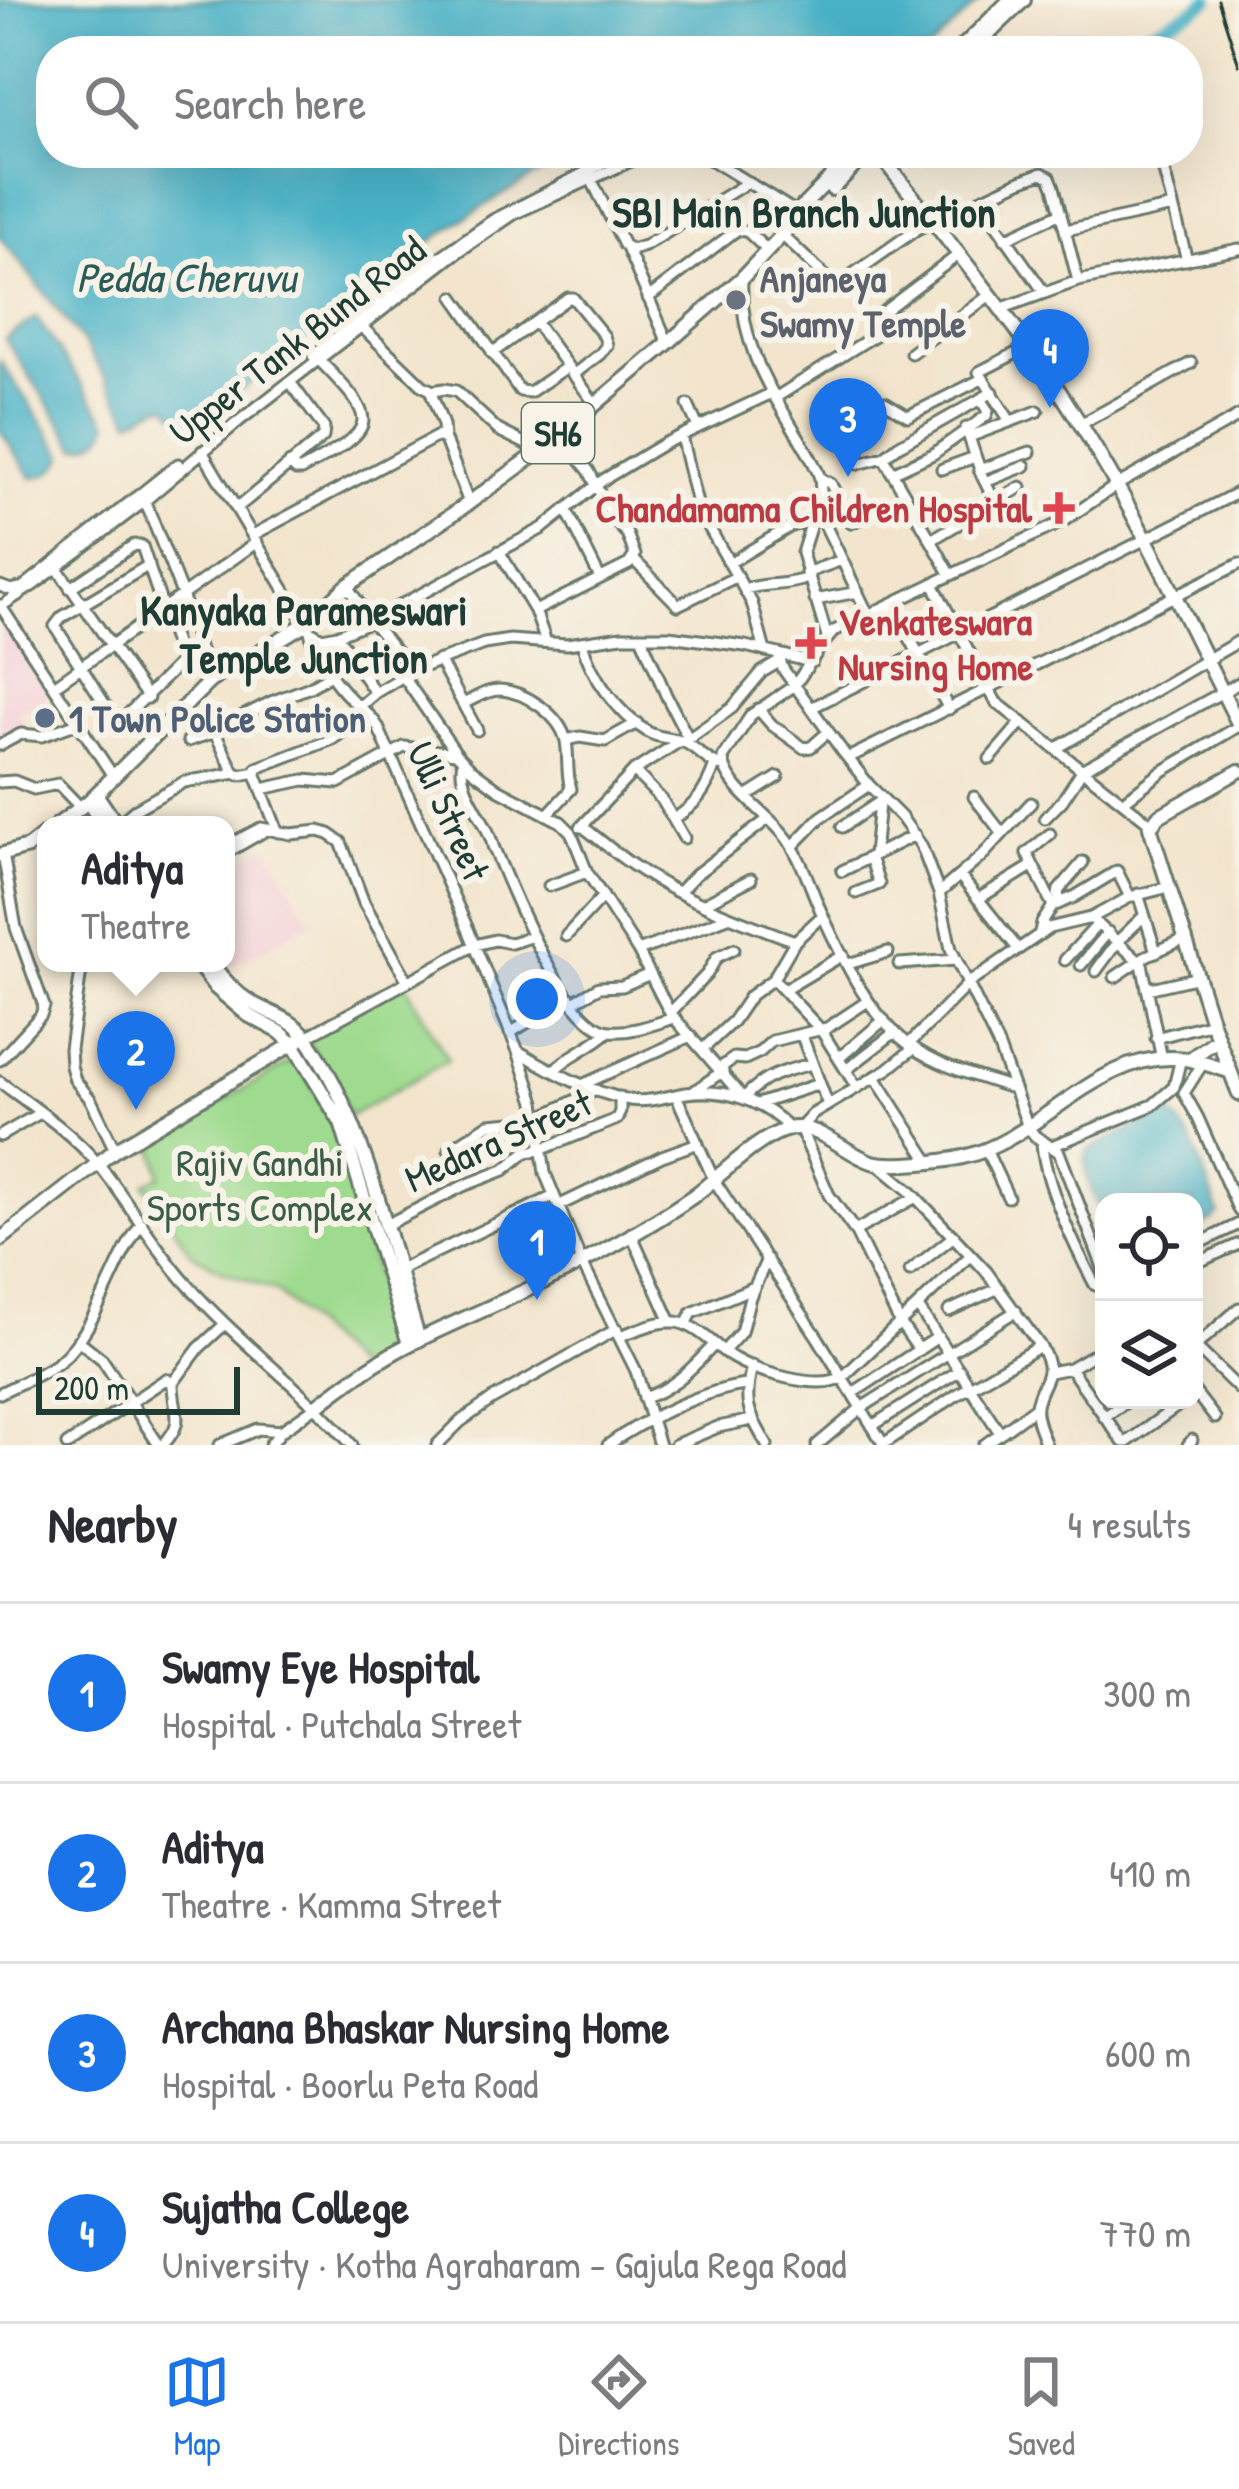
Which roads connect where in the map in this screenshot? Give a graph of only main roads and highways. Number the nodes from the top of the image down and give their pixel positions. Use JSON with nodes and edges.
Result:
{"nodes":[{"id":1,"x":1010,"y":0,"type":"edge"},
{"id":2,"x":1024,"y":0,"type":"edge"},
{"id":3,"x":973,"y":36,"type":"edge"},
{"id":4,"x":987,"y":36,"type":"edge"},
{"id":5,"x":842,"y":168,"type":"edge"},
{"id":6,"x":851,"y":168,"type":"edge"},
{"id":7,"x":890,"y":168,"type":"edge"},
{"id":8,"x":802,"y":214,"type":"junction"},
{"id":9,"x":1239,"y":725,"type":"edge"},
{"id":10,"x":1239,"y":771,"type":"edge"},
{"id":11,"x":88,"y":801,"type":"junction"},
{"id":12,"x":69,"y":816,"type":"edge"},
{"id":13,"x":97,"y":816,"type":"edge"},
{"id":14,"x":106,"y":816,"type":"edge"},
{"id":15,"x":37,"y":840,"type":"edge"},
{"id":16,"x":1,"y":854,"type":"edge"},
{"id":17,"x":204,"y":972,"type":"edge"},
{"id":18,"x":219,"y":972,"type":"edge"},
{"id":19,"x":1218,"y":1039,"type":"junction"},
{"id":20,"x":299,"y":1040,"type":"junction"},
{"id":21,"x":1191,"y":1060,"type":"junction"},
{"id":22,"x":1233,"y":1074,"type":"edge"},
{"id":23,"x":1239,"y":1094,"type":"edge"},
{"id":24,"x":345,"y":1121,"type":"junction"},
{"id":25,"x":0,"y":1240,"type":"edge"},
{"id":26,"x":414,"y":1342,"type":"junction"},
{"id":27,"x":317,"y":1406,"type":"road end"}],
"edges":[{"from":1,"to":3,"type":"main road"},
{"from":2,"to":4,"type":"main road"},
{"from":5,"to":8,"type":"main road"},
{"from":6,"to":8,"type":"main road","number":"SH6"},
{"from":7,"to":9,"type":"main road"},
{"from":8,"to":11,"type":"main road","number":"SH6"},
{"from":10,"to":19,"type":"main road"},
{"from":11,"to":12,"type":"main road"},
{"from":11,"to":13,"type":"main road"},
{"from":11,"to":14,"type":"main road"},
{"from":15,"to":16,"type":"main road"},
{"from":17,"to":20,"type":"main road"},
{"from":18,"to":20,"type":"main road"},
{"from":19,"to":21,"type":"main road"},
{"from":19,"to":22,"type":"main road"},
{"from":20,"to":24,"type":"main road"},
{"from":20,"to":25,"type":"main road"},
{"from":21,"to":22,"type":"main road"},
{"from":21,"to":26,"type":"main road"},
{"from":22,"to":23,"type":"main road"},
{"from":24,"to":26,"type":"main road"},
{"from":24,"to":26,"type":"main road"},
{"from":26,"to":27,"type":"main road"}]}
